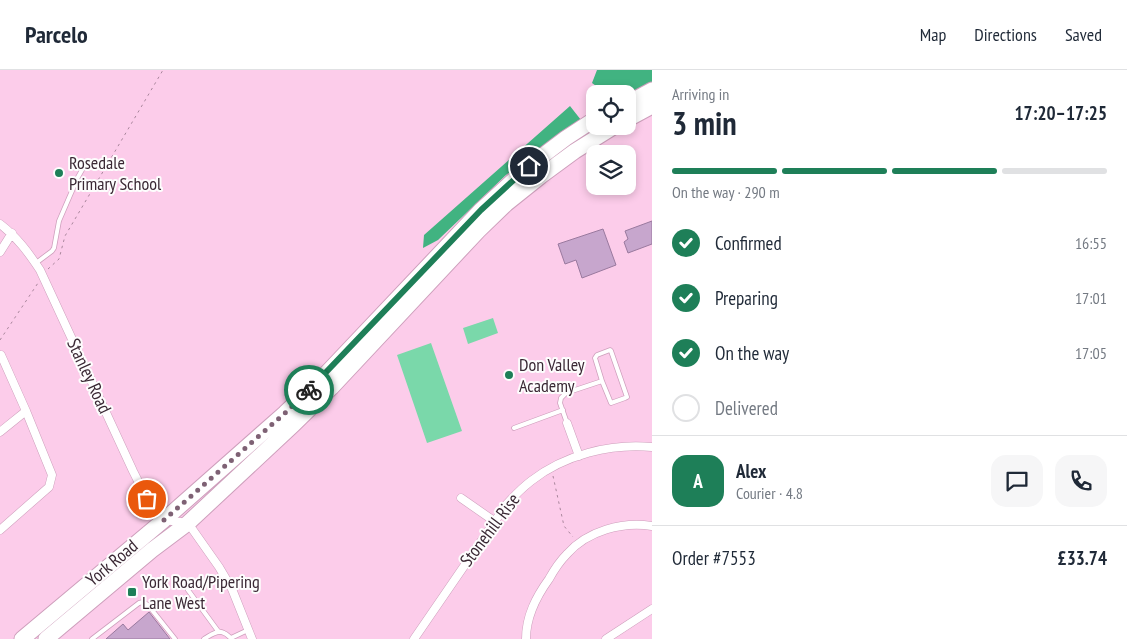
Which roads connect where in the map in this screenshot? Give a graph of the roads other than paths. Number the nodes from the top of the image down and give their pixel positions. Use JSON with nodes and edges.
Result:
{"nodes":[{"id":1,"x":652,"y":92,"type":"edge"},
{"id":2,"x":636,"y":99,"type":"edge"},
{"id":3,"x":652,"y":106,"type":"edge"},
{"id":4,"x":636,"y":115,"type":"edge"},
{"id":5,"x":586,"y":125,"type":"edge"},
{"id":6,"x":601,"y":135,"type":"edge"},
{"id":7,"x":82,"y":170,"type":"dead end"},
{"id":8,"x":0,"y":224,"type":"edge"},
{"id":9,"x":12,"y":233,"type":"junction"},
{"id":10,"x":0,"y":252,"type":"edge"},
{"id":11,"x":36,"y":263,"type":"junction"},
{"id":12,"x":1,"y":355,"type":"edge"},
{"id":13,"x":602,"y":381,"type":"junction"},
{"id":14,"x":563,"y":410,"type":"junction"},
{"id":15,"x":26,"y":411,"type":"junction"},
{"id":16,"x":567,"y":423,"type":"joint"},
{"id":17,"x":514,"y":428,"type":"dead end"},
{"id":18,"x":0,"y":432,"type":"edge"},
{"id":19,"x":652,"y":447,"type":"edge"},
{"id":20,"x":579,"y":456,"type":"junction"},
{"id":21,"x":461,"y":498,"type":"dead end"},
{"id":22,"x":164,"y":520,"type":"junction"},
{"id":23,"x":494,"y":521,"type":"junction"},
{"id":24,"x":188,"y":523,"type":"junction"},
{"id":25,"x":652,"y":526,"type":"edge"},
{"id":26,"x":0,"y":530,"type":"edge"},
{"id":27,"x":188,"y":590,"type":"dead end"},
{"id":28,"x":652,"y":609,"type":"edge"},
{"id":29,"x":248,"y":630,"type":"junction"},
{"id":30,"x":218,"y":632,"type":"junction"},
{"id":31,"x":22,"y":639,"type":"edge"},
{"id":32,"x":46,"y":639,"type":"edge"},
{"id":33,"x":92,"y":639,"type":"edge"},
{"id":34,"x":175,"y":639,"type":"edge"},
{"id":35,"x":204,"y":639,"type":"edge"},
{"id":36,"x":252,"y":639,"type":"edge"},
{"id":37,"x":414,"y":639,"type":"edge"},
{"id":38,"x":526,"y":639,"type":"edge"},
{"id":39,"x":606,"y":639,"type":"edge"}],
"edges":[{"from":1,"to":2,"type":"highway"},
{"from":3,"to":4,"type":"highway"},
{"from":5,"to":22,"type":"highway","name":"York Road"},
{"from":6,"to":24,"type":"highway","name":"York Road"},
{"from":7,"to":11,"type":"lane"},
{"from":8,"to":9,"type":"street","name":"Stanley Road"},
{"from":9,"to":10,"type":"street"},
{"from":9,"to":11,"type":"street","name":"Stanley Road"},
{"from":11,"to":22,"type":"street","name":"Stanley Road"},
{"from":12,"to":15,"type":"street"},
{"from":13,"to":13,"type":"lane"},
{"from":13,"to":14,"type":"lane"},
{"from":14,"to":16,"type":"lane"},
{"from":14,"to":17,"type":"lane"},
{"from":15,"to":18,"type":"street"},
{"from":15,"to":26,"type":"street"},
{"from":16,"to":20,"type":"street"},
{"from":19,"to":20,"type":"street","name":"Stonehill Rise"},
{"from":20,"to":23,"type":"street","name":"Stonehill Rise"},
{"from":21,"to":23,"type":"street"},
{"from":22,"to":24,"type":"street"},
{"from":22,"to":31,"type":"highway","name":"York Road"},
{"from":23,"to":37,"type":"street","name":"Stonehill Rise"},
{"from":24,"to":29,"type":"street"},
{"from":24,"to":32,"type":"highway","name":"York Road"},
{"from":25,"to":38,"type":"street"},
{"from":27,"to":30,"type":"lane"},
{"from":28,"to":39,"type":"street"},
{"from":29,"to":30,"type":"lane"},
{"from":29,"to":36,"type":"street"},
{"from":30,"to":35,"type":"lane"},
{"from":33,"to":34,"type":"lane"}]}
